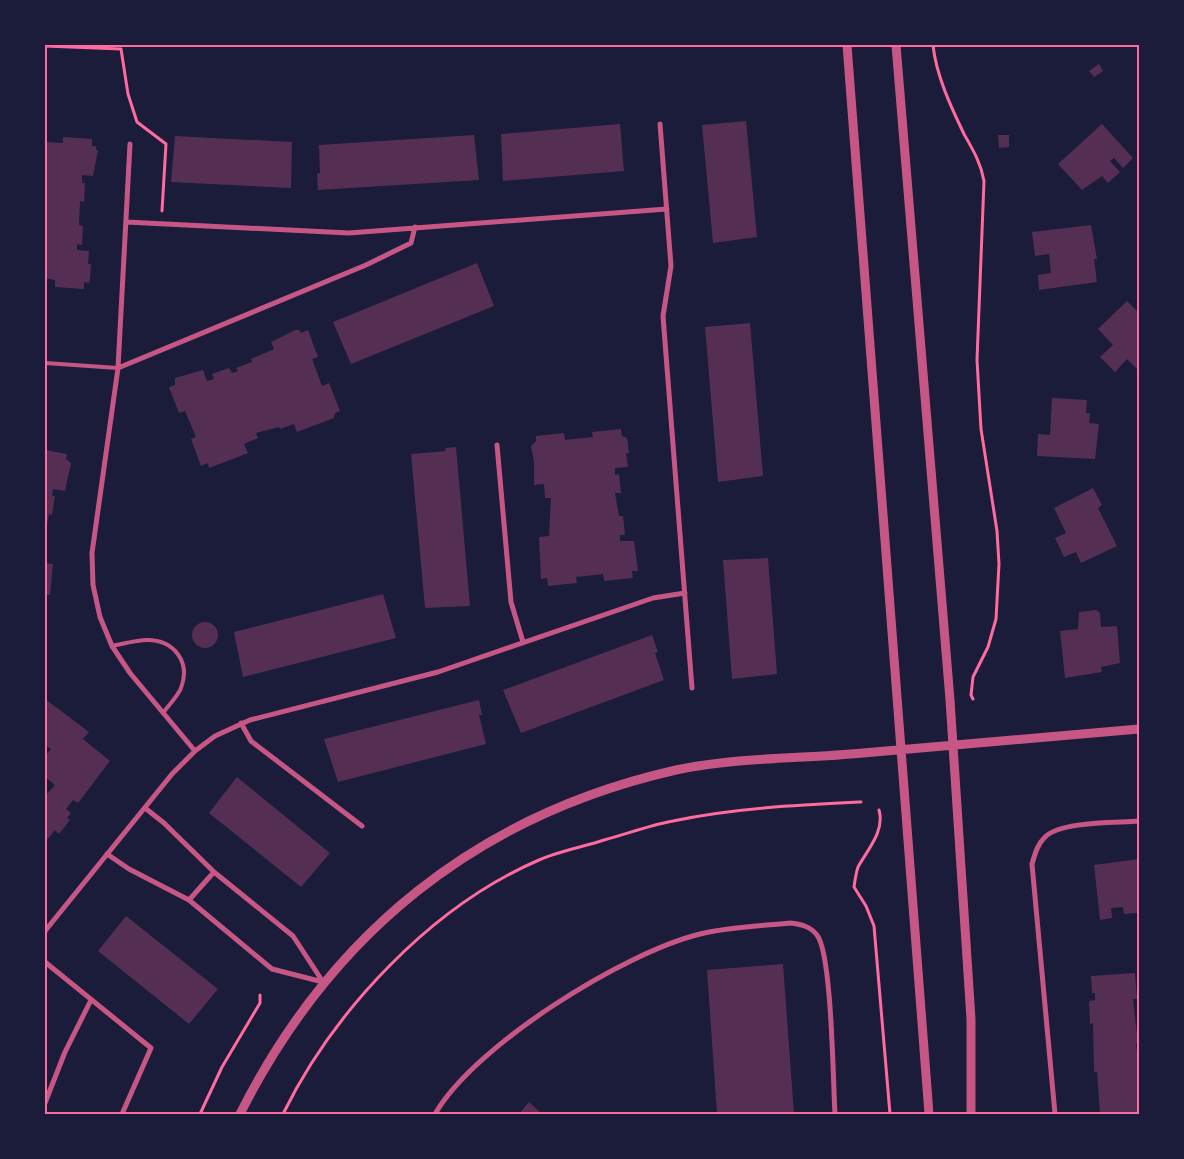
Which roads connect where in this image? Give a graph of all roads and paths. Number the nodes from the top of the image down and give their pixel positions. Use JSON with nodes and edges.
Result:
{"nodes":[{"id":1,"x":847,"y":45,"type":"edge"},
{"id":2,"x":896,"y":45,"type":"edge"},
{"id":3,"x":933,"y":45,"type":"edge"},
{"id":4,"x":45,"y":46,"type":"edge"},
{"id":5,"x":660,"y":124,"type":"dead end"},
{"id":6,"x":130,"y":144,"type":"dead end"},
{"id":7,"x":667,"y":209,"type":"junction"},
{"id":8,"x":126,"y":222,"type":"junction"},
{"id":9,"x":161,"y":224,"type":"junction"},
{"id":10,"x":415,"y":227,"type":"junction"},
{"id":11,"x":45,"y":363,"type":"edge"},
{"id":12,"x":118,"y":368,"type":"junction"},
{"id":13,"x":497,"y":445,"type":"dead end"},
{"id":14,"x":686,"y":593,"type":"junction"},
{"id":15,"x":523,"y":642,"type":"junction"},
{"id":16,"x":112,"y":646,"type":"junction"},
{"id":17,"x":692,"y":688,"type":"dead end"},
{"id":18,"x":973,"y":699,"type":"dead end"},
{"id":19,"x":163,"y":713,"type":"junction"},
{"id":20,"x":241,"y":723,"type":"junction"},
{"id":21,"x":1139,"y":729,"type":"edge"},
{"id":22,"x":953,"y":745,"type":"junction"},
{"id":23,"x":902,"y":750,"type":"junction"},
{"id":24,"x":195,"y":751,"type":"junction"},
{"id":25,"x":861,"y":802,"type":"dead end"},
{"id":26,"x":145,"y":808,"type":"junction"},
{"id":27,"x":879,"y":810,"type":"dead end"},
{"id":28,"x":1139,"y":821,"type":"edge"},
{"id":29,"x":362,"y":826,"type":"dead end"},
{"id":30,"x":107,"y":854,"type":"junction"},
{"id":31,"x":214,"y":872,"type":"junction"},
{"id":32,"x":188,"y":900,"type":"junction"},
{"id":33,"x":45,"y":931,"type":"edge"},
{"id":34,"x":45,"y":962,"type":"edge"},
{"id":35,"x":324,"y":982,"type":"junction"},
{"id":36,"x":260,"y":995,"type":"dead end"},
{"id":37,"x":92,"y":1000,"type":"junction"},
{"id":38,"x":45,"y":1103,"type":"edge"},
{"id":39,"x":122,"y":1114,"type":"edge"},
{"id":40,"x":200,"y":1114,"type":"edge"},
{"id":41,"x":240,"y":1114,"type":"edge"},
{"id":42,"x":283,"y":1114,"type":"edge"},
{"id":43,"x":435,"y":1114,"type":"edge"},
{"id":44,"x":835,"y":1114,"type":"edge"},
{"id":45,"x":890,"y":1114,"type":"edge"},
{"id":46,"x":929,"y":1114,"type":"edge"},
{"id":47,"x":971,"y":1114,"type":"edge"},
{"id":48,"x":1054,"y":1114,"type":"edge"}],
"edges":[{"from":1,"to":23,"type":"street"},
{"from":2,"to":22,"type":"street"},
{"from":3,"to":18,"type":"path"},
{"from":4,"to":9,"type":"path"},
{"from":5,"to":7,"type":"street"},
{"from":6,"to":8,"type":"street"},
{"from":7,"to":10,"type":"street"},
{"from":7,"to":14,"type":"street"},
{"from":8,"to":9,"type":"street"},
{"from":8,"to":12,"type":"street"},
{"from":9,"to":10,"type":"street"},
{"from":10,"to":12,"type":"street"},
{"from":11,"to":12,"type":"lane"},
{"from":12,"to":16,"type":"street"},
{"from":13,"to":15,"type":"street"},
{"from":14,"to":15,"type":"street"},
{"from":14,"to":17,"type":"street"},
{"from":15,"to":20,"type":"street"},
{"from":16,"to":19,"type":"street"},
{"from":16,"to":19,"type":"lane"},
{"from":19,"to":24,"type":"street"},
{"from":20,"to":24,"type":"street"},
{"from":20,"to":29,"type":"street"},
{"from":21,"to":22,"type":"street"},
{"from":22,"to":23,"type":"street"},
{"from":22,"to":47,"type":"street"},
{"from":23,"to":35,"type":"street"},
{"from":23,"to":46,"type":"street"},
{"from":24,"to":26,"type":"street"},
{"from":25,"to":42,"type":"path"},
{"from":26,"to":30,"type":"street"},
{"from":26,"to":31,"type":"street"},
{"from":27,"to":45,"type":"path"},
{"from":28,"to":48,"type":"street"},
{"from":30,"to":32,"type":"street"},
{"from":30,"to":33,"type":"street"},
{"from":31,"to":32,"type":"street"},
{"from":31,"to":35,"type":"street"},
{"from":32,"to":35,"type":"street"},
{"from":34,"to":37,"type":"street"},
{"from":35,"to":41,"type":"street"},
{"from":36,"to":40,"type":"path"},
{"from":37,"to":38,"type":"street"},
{"from":37,"to":39,"type":"street"},
{"from":43,"to":44,"type":"street"}]}
